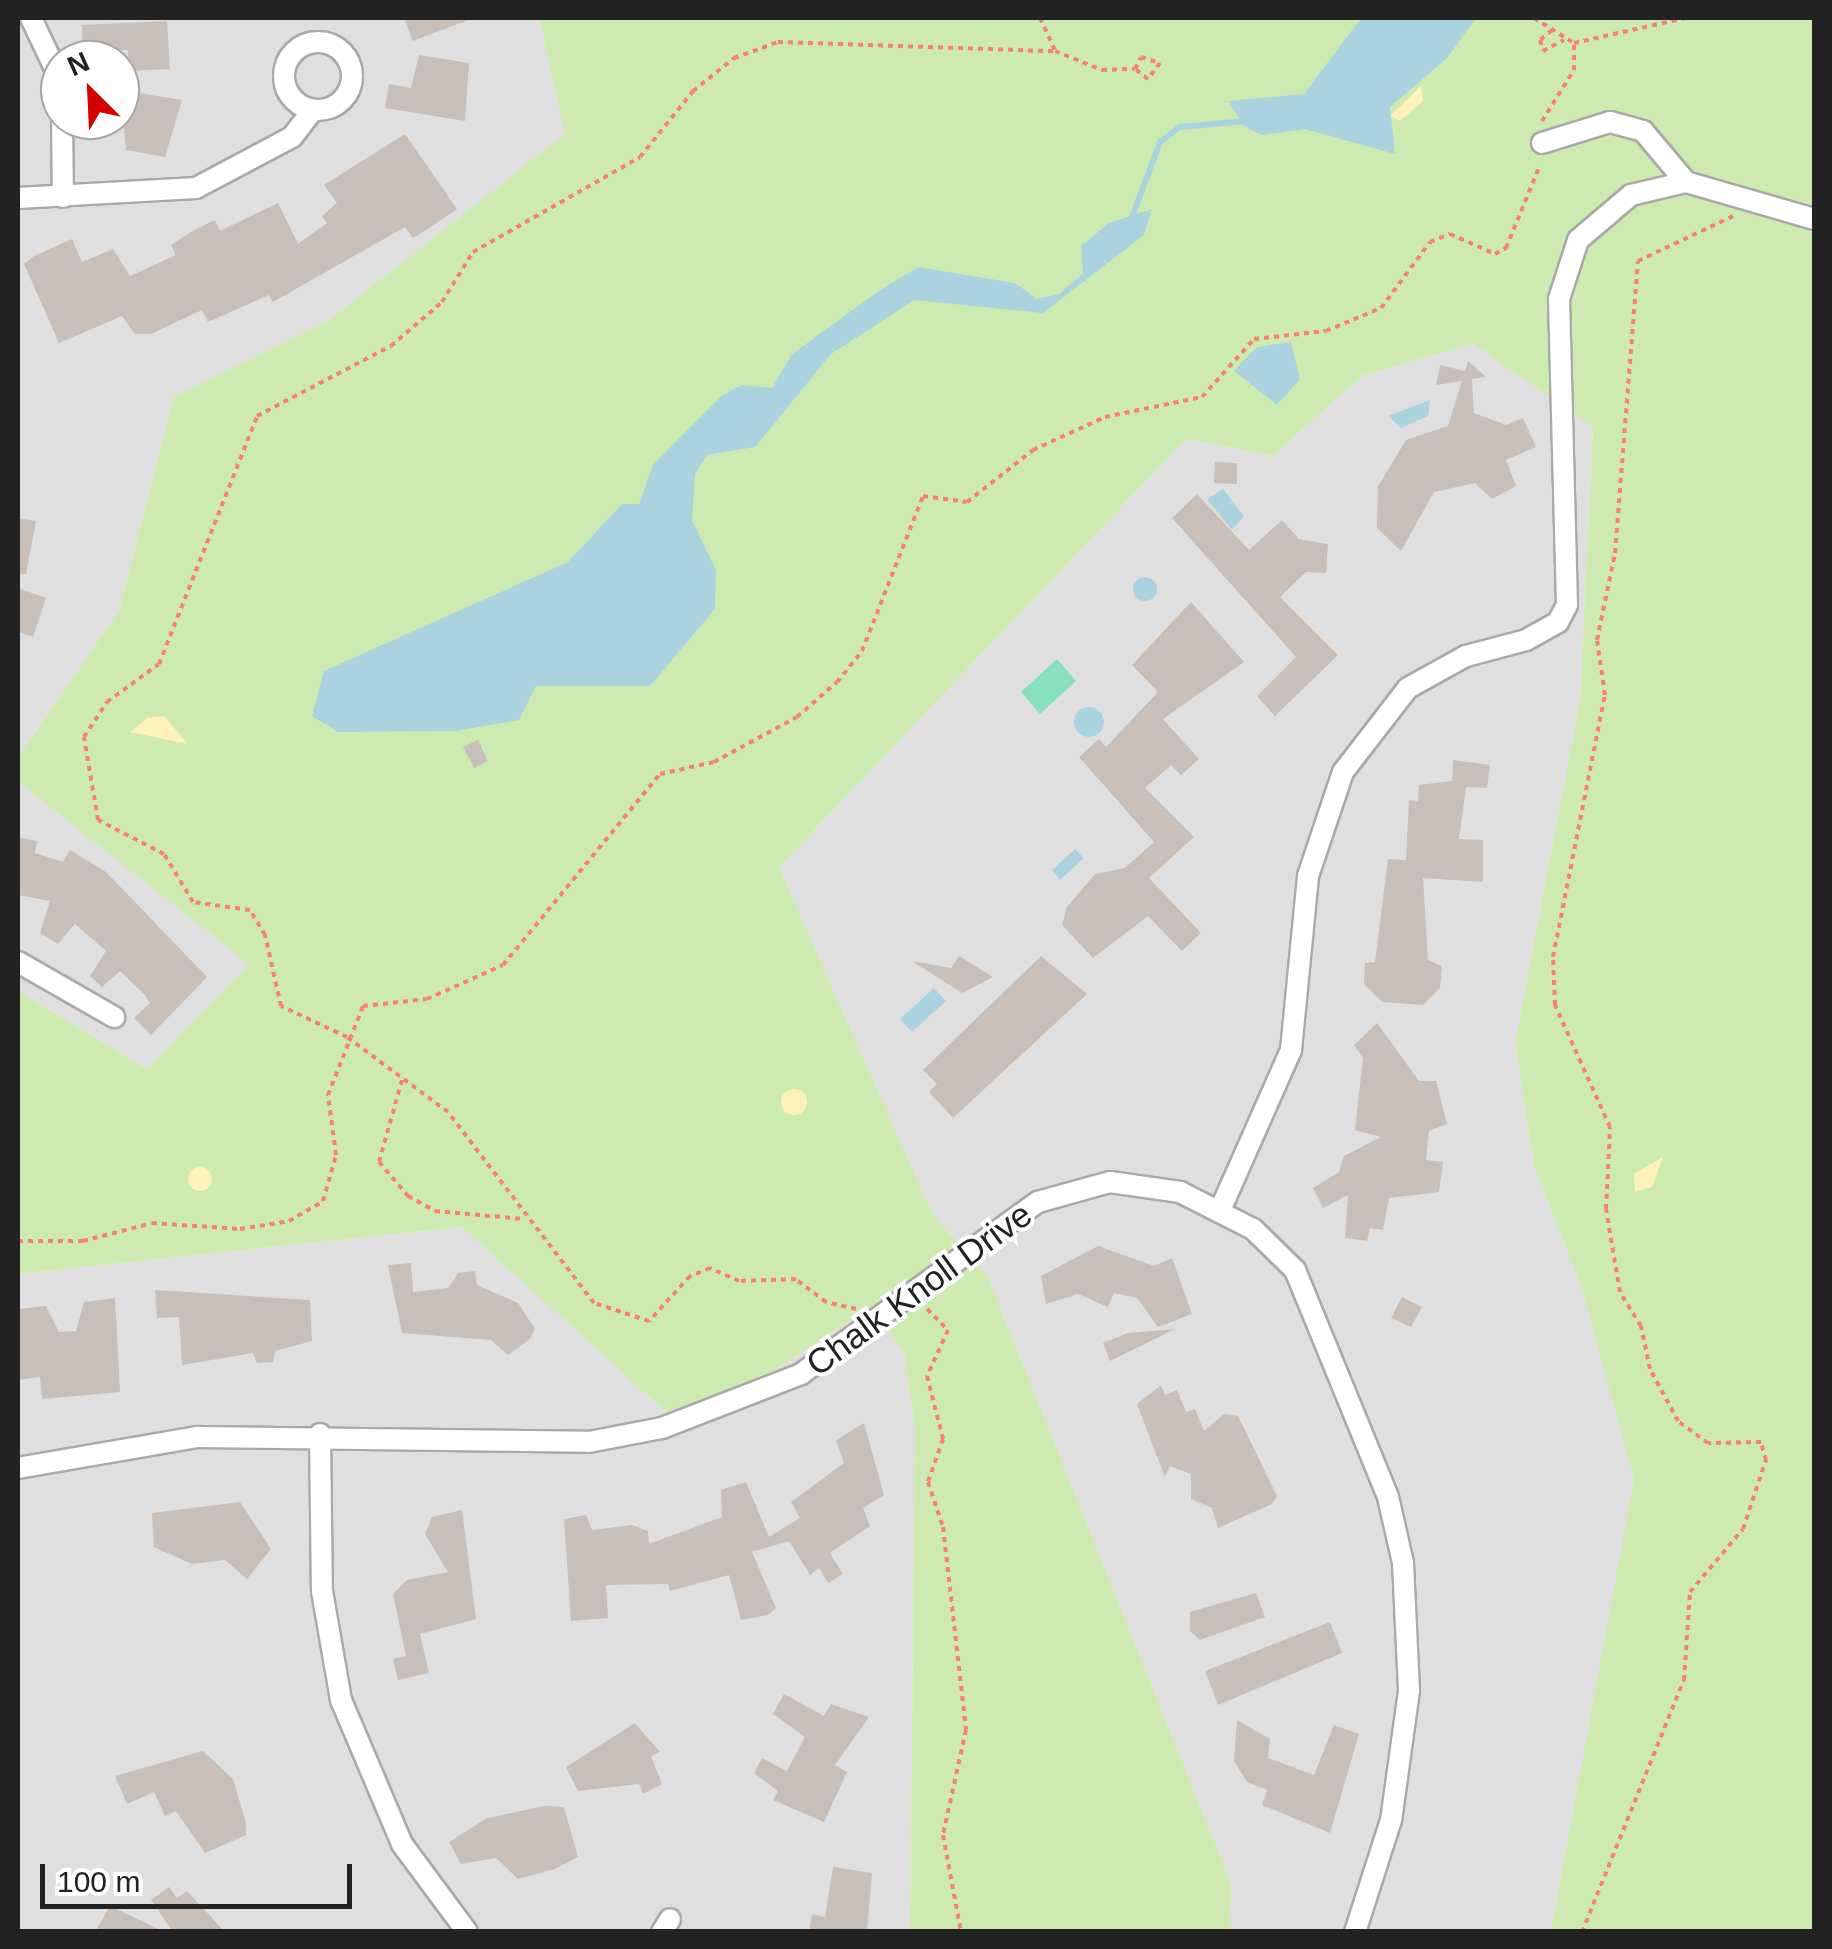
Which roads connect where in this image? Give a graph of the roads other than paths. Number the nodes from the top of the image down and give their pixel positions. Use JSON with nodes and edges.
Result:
{"nodes":[{"id":1,"x":312,"y":110,"type":"dead end"},
{"id":2,"x":62,"y":140,"type":"edge"},
{"id":3,"x":1542,"y":143,"type":"road end"},
{"id":4,"x":1686,"y":182,"type":"junction"},
{"id":5,"x":63,"y":196,"type":"junction"},
{"id":6,"x":18,"y":198,"type":"edge"},
{"id":7,"x":1814,"y":219,"type":"edge"},
{"id":8,"x":18,"y":962,"type":"edge"},
{"id":9,"x":114,"y":1017,"type":"dead end"},
{"id":10,"x":1222,"y":1208,"type":"junction"},
{"id":11,"x":320,"y":1434,"type":"junction"},
{"id":12,"x":18,"y":1468,"type":"edge"},
{"id":13,"x":467,"y":1932,"type":"edge"},
{"id":14,"x":1355,"y":1932,"type":"edge"}],
"edges":[{"from":1,"to":5,"type":"street"},
{"from":2,"to":5,"type":"street"},
{"from":3,"to":4,"type":"street"},
{"from":4,"to":7,"type":"street"},
{"from":4,"to":10,"type":"street"},
{"from":5,"to":6,"type":"street"},
{"from":8,"to":9,"type":"street"},
{"from":10,"to":11,"type":"street","name":"Chalk Knoll Drive"},
{"from":10,"to":14,"type":"street","name":"Chalk Knoll Drive"},
{"from":11,"to":12,"type":"street","name":"Chalk Knoll Drive"},
{"from":11,"to":13,"type":"street"}]}
